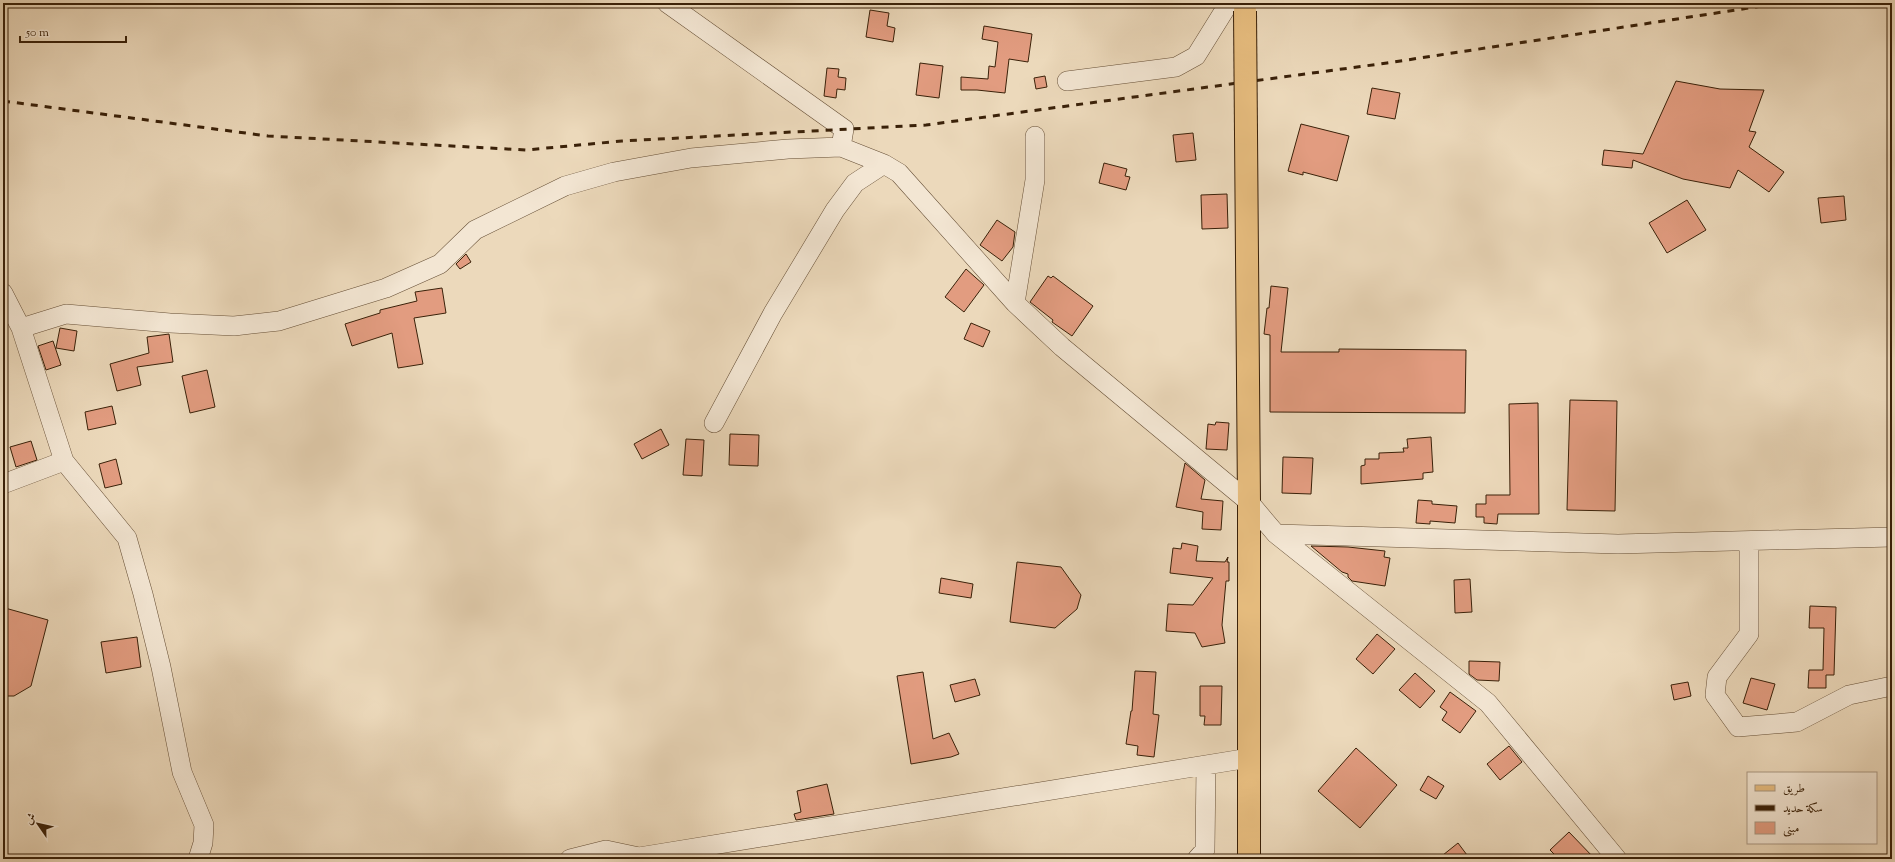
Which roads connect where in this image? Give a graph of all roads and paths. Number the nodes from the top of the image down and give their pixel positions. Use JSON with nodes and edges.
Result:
{"nodes":[{"id":1,"x":666,"y":3,"type":"edge"},
{"id":2,"x":1240,"y":6,"type":"edge"},
{"id":3,"x":1067,"y":81,"type":"dead end"},
{"id":4,"x":1035,"y":136,"type":"dead end"},
{"id":5,"x":841,"y":147,"type":"junction"},
{"id":6,"x":884,"y":164,"type":"junction"},
{"id":7,"x":3,"y":293,"type":"edge"},
{"id":8,"x":1015,"y":303,"type":"junction"},
{"id":9,"x":21,"y":328,"type":"junction"},
{"id":10,"x":714,"y":423,"type":"dead end"},
{"id":11,"x":64,"y":461,"type":"junction"},
{"id":12,"x":3,"y":484,"type":"edge"},
{"id":13,"x":1249,"y":502,"type":"junction"},
{"id":14,"x":1276,"y":534,"type":"junction"},
{"id":15,"x":1892,"y":537,"type":"edge"},
{"id":16,"x":1749,"y":541,"type":"junction"},
{"id":17,"x":1892,"y":686,"type":"edge"},
{"id":18,"x":1249,"y":758,"type":"junction"},
{"id":19,"x":1206,"y":765,"type":"junction"},
{"id":20,"x":198,"y":859,"type":"edge"},
{"id":21,"x":570,"y":859,"type":"edge"},
{"id":22,"x":1197,"y":859,"type":"edge"},
{"id":23,"x":1249,"y":859,"type":"edge"},
{"id":24,"x":1617,"y":859,"type":"edge"}],
"edges":[{"from":1,"to":5,"type":"street"},
{"from":2,"to":3,"type":"street"},
{"from":2,"to":13,"type":"main road","bridge":true},
{"from":4,"to":8,"type":"street"},
{"from":5,"to":6,"type":"street"},
{"from":5,"to":9,"type":"street"},
{"from":6,"to":8,"type":"street"},
{"from":6,"to":10,"type":"street"},
{"from":7,"to":9,"type":"street"},
{"from":8,"to":13,"type":"street"},
{"from":9,"to":11,"type":"street"},
{"from":11,"to":12,"type":"street"},
{"from":11,"to":20,"type":"street"},
{"from":13,"to":14,"type":"street"},
{"from":13,"to":18,"type":"main road"},
{"from":14,"to":16,"type":"street"},
{"from":14,"to":24,"type":"street"},
{"from":15,"to":16,"type":"street"},
{"from":16,"to":17,"type":"street"},
{"from":18,"to":19,"type":"street"},
{"from":18,"to":23,"type":"main road"},
{"from":19,"to":21,"type":"street"},
{"from":19,"to":22,"type":"street"}]}
